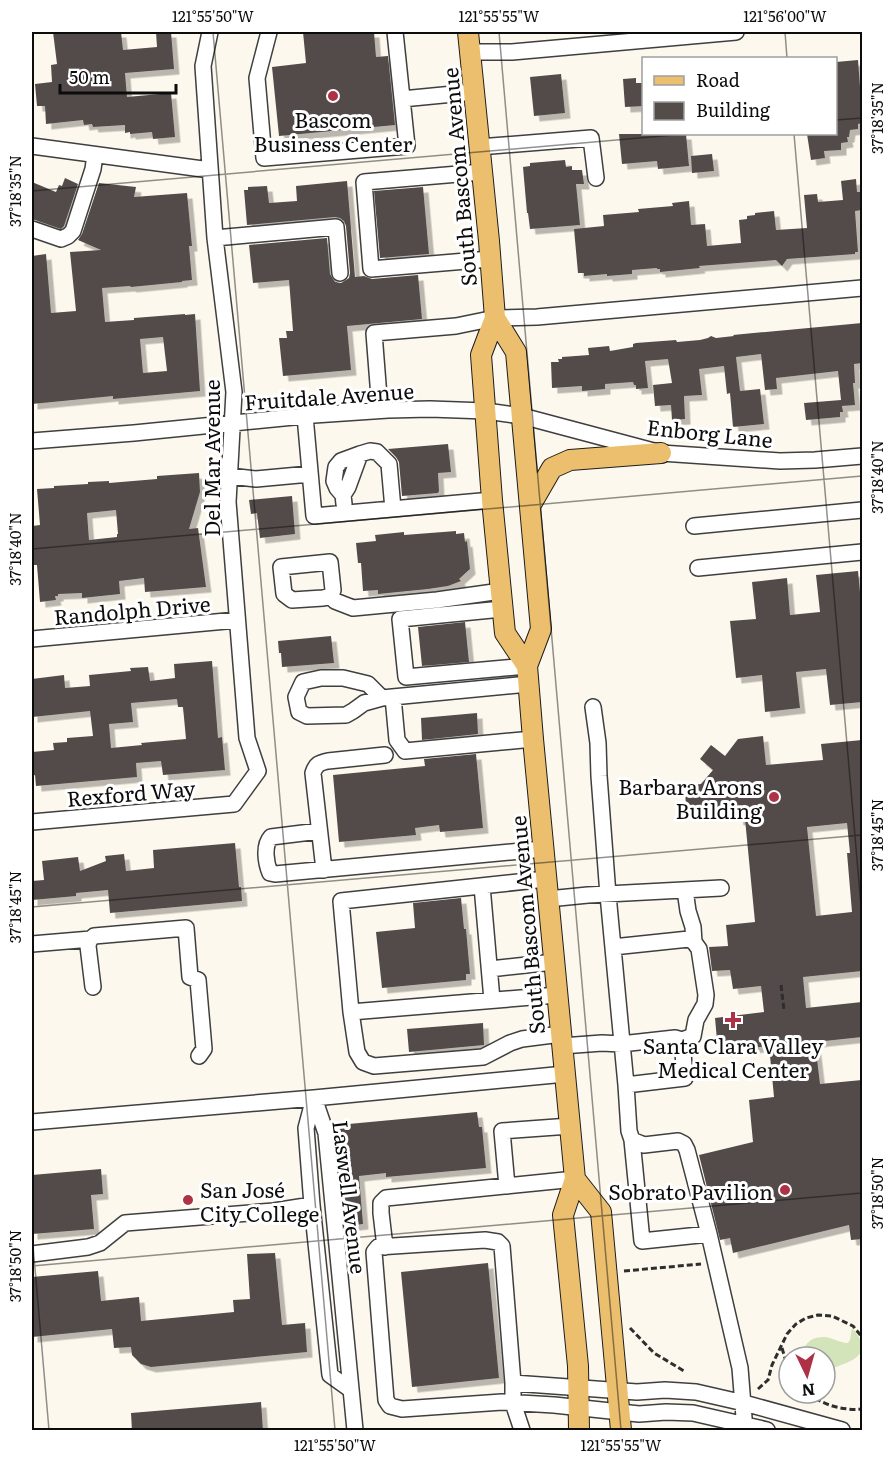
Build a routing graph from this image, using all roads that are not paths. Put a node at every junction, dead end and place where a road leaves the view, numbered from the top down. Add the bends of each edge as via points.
1 (210, 32) edge
2 (269, 32) edge
3 (395, 32) edge
4 (468, 32) edge
5 (736, 32) edge
6 (470, 52) junction
7 (474, 92) junction
8 (402, 99) junction
9 (32, 146) edge
10 (479, 147) junction
11 (95, 155) junction
12 (210, 170) junction
13 (482, 172) junction
14 (596, 178) dead end
15 (32, 229) edge
16 (215, 238) junction
17 (490, 259) junction
18 (340, 273) dead end
19 (862, 288) edge
20 (495, 318) junction
21 (380, 410) junction
22 (486, 411) junction
23 (305, 416) junction
24 (522, 416) junction
25 (232, 424) junction
26 (32, 441) edge
27 (661, 453) junction
28 (862, 456) edge
29 (310, 474) junction
30 (230, 477) junction
31 (492, 500) junction
32 (530, 506) junction
33 (393, 509) junction
34 (862, 510) edge
35 (344, 513) junction
36 (694, 526) dead end
37 (862, 552) edge
38 (698, 568) dead end
39 (331, 596) dead end
40 (502, 600) junction
41 (237, 620) junction
42 (32, 639) edge
43 (527, 675) junction
44 (388, 697) junction
45 (593, 707) dead end
46 (533, 740) junction
47 (384, 754) dead end
48 (234, 804) joint
49 (32, 822) edge
50 (319, 831) junction
51 (543, 849) junction
52 (324, 870) junction
53 (546, 879) junction
54 (482, 886) junction
55 (721, 888) dead end
56 (685, 890) junction
57 (608, 895) junction
58 (548, 899) junction
59 (91, 939) junction
60 (694, 942) junction
61 (32, 944) edge
62 (613, 947) junction
63 (554, 962) junction
64 (490, 969) junction
65 (93, 987) dead end
66 (557, 995) junction
67 (492, 1000) junction
68 (351, 1012) junction
69 (562, 1040) junction
70 (682, 1040) junction
71 (621, 1044) junction
72 (199, 1056) dead end
73 (565, 1074) junction
74 (626, 1085) junction
75 (314, 1098) junction
76 (32, 1122) edge
77 (570, 1126) junction
78 (632, 1140) junction
79 (575, 1179) junction
80 (507, 1186) junction
81 (312, 1205) junction
82 (709, 1234) junction
83 (385, 1247) junction
84 (32, 1254) edge
85 (513, 1383) junction
86 (578, 1387) junction
87 (351, 1390) junction
88 (618, 1391) junction
89 (513, 1402) junction
90 (744, 1403) junction
91 (577, 1407) junction
92 (620, 1421) edge
93 (745, 1428) edge
94 (355, 1431) edge
95 (522, 1431) edge
96 (579, 1431) edge
97 (767, 1431) edge
98 (842, 1431) edge

1 - 12 street, Del Mar Avenue via 203,66
2 - 8 street via 257,78 264,158 406,146
3 - 8 street
4 - 6 main road, South Bascom Avenue
5 - 6 street via 512,52
6 - 7 main road, South Bascom Avenue
7 - 8 street
7 - 10 main road, South Bascom Avenue
9 - 11 street
10 - 13 main road, South Bascom Avenue
10 - 14 street via 591,138
11 - 12 street
11 - 15 street via 73,231 61,239
12 - 16 street, Del Mar Avenue
13 - 17 main road, South Bascom Avenue
13 - 17 street via 364,182 371,269
16 - 18 street via 336,227
16 - 25 street, Del Mar Avenue via 234,392
17 - 20 main road, South Bascom Avenue
19 - 20 street
20 - 21 street via 456,326 374,333
20 - 22 main road, South Bascom Avenue via 481,355
20 - 24 main road, South Bascom Avenue via 516,352
21 - 22 street, Fruitdale Avenue
21 - 23 street, Fruitdale Avenue
22 - 24 street, Fruitdale Avenue
22 - 31 main road, South Bascom Avenue
23 - 25 street, Fruitdale Avenue
23 - 29 street
24 - 27 street, Enborg Lane
24 - 32 main road, South Bascom Avenue
25 - 26 street, Fruitdale Avenue
25 - 30 street, Del Mar Avenue
27 - 28 street, Enborg Lane via 780,461
27 - 32 main road via 570,460 552,468
29 - 30 street
29 - 35 street via 314,516
30 - 41 street, Del Mar Avenue via 228,502
31 - 33 street
31 - 40 main road, South Bascom Avenue
32 - 43 main road, South Bascom Avenue via 541,629
33 - 35 street
33 - 35 street via 389,464 377,452 369,451 340,461 336,467 334,481 343,495
34 - 36 street
37 - 38 street
39 - 40 street via 335,602 353,608 437,600
40 - 43 main road, South Bascom Avenue via 505,633
40 - 43 street via 400,619 406,677
41 - 42 street, Randolph Drive
41 - 48 street, Del Mar Avenue via 248,738 258,771
43 - 44 street
43 - 46 main road, South Bascom Avenue
44 - 44 street via 364,703 346,715 307,716 299,712 296,697 303,682 321,678 368,684
44 - 46 street via 397,740 405,751
45 - 57 street
46 - 51 main road, South Bascom Avenue
47 - 50 street via 318,763 313,773
48 - 49 street, Rexford Way
50 - 52 street
50 - 52 street via 268,839 269,869 275,874
51 - 52 street
51 - 53 main road, South Bascom Avenue
53 - 54 street
53 - 58 main road, South Bascom Avenue
54 - 64 street
54 - 68 street via 342,901
55 - 56 street
56 - 57 street
56 - 60 street
57 - 58 street
57 - 62 street
58 - 63 main road, South Bascom Avenue
59 - 61 street
59 - 65 street via 88,946
59 - 72 street via 186,928 190,977 198,980 204,1049
60 - 62 street via 689,939
60 - 70 street via 699,949 705,1004 693,1036
62 - 71 street
63 - 64 street
63 - 66 main road, South Bascom Avenue
64 - 67 street
66 - 67 street
66 - 69 main road, South Bascom Avenue
67 - 68 street
68 - 69 street via 357,1052 363,1062 374,1066 483,1057 522,1039
69 - 71 street
69 - 73 main road, South Bascom Avenue
70 - 71 street
70 - 74 street via 685,1078
71 - 74 street
73 - 75 street
73 - 77 main road, South Bascom Avenue
74 - 78 street
75 - 76 street
75 - 81 street, Laswell Avenue via 306,1128
75 - 87 street, Laswell Avenue via 326,1133
77 - 79 main road, South Bascom Avenue
77 - 80 street via 502,1131
78 - 82 street via 644,1145 678,1141 684,1144
78 - 82 street via 642,1240
79 - 80 street
79 - 86 main road, South Bascom Avenue via 563,1215
79 - 88 main road via 601,1212
80 - 83 street via 386,1198 381,1203
81 - 84 street via 125,1223 100,1243 88,1247
81 - 87 street, Laswell Avenue via 330,1375
82 - 90 street via 740,1368
83 - 85 street via 485,1240 502,1246
83 - 89 street via 374,1252 386,1400 390,1406 402,1409
85 - 86 street
85 - 89 street
86 - 88 street
86 - 91 main road, South Bascom Avenue
87 - 94 street, Laswell Avenue
88 - 90 street via 696,1392
88 - 92 main road
89 - 91 street
89 - 95 street
90 - 93 street
90 - 98 street
91 - 92 street
91 - 96 main road, South Bascom Avenue
92 - 93 street via 639,1414 693,1413
93 - 97 street

